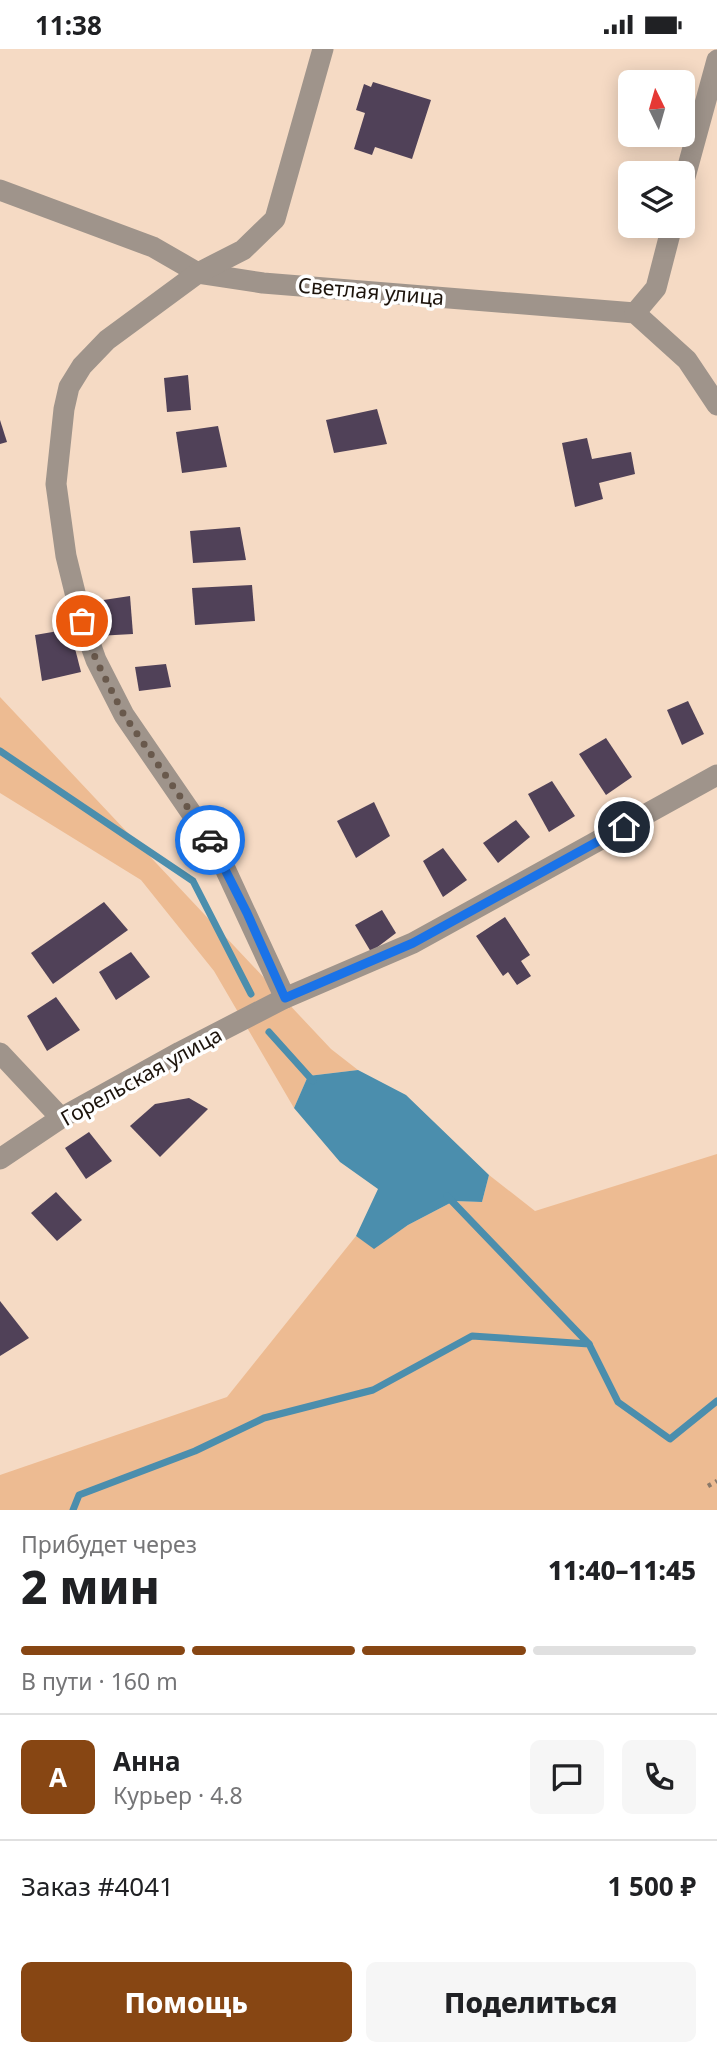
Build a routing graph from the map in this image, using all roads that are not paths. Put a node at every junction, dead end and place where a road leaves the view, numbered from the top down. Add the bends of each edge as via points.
1 (323, 49) edge
2 (717, 60) edge
3 (689, 161) edge
4 (0, 190) edge
5 (669, 238) edge
6 (198, 273) junction
7 (635, 313) junction
8 (717, 405) edge
9 (717, 775) edge
10 (285, 998) junction
11 (0, 1053) edge
12 (61, 1118) junction
13 (0, 1159) edge

1 - 6 street via 275,219 243,250
2 - 3 street
4 - 6 street, Светлая улица via 153,247
5 - 7 street via 656,288
6 - 7 street, Светлая улица via 264,283
6 - 10 street via 107,340 82,366 69,387 64,409 56,484 66,557 96,660 124,715 216,849
7 - 8 street via 687,360
9 - 10 street, Горельская улица via 413,943
10 - 12 street, Горельская улица
11 - 12 street
12 - 13 street, Горельская улица

